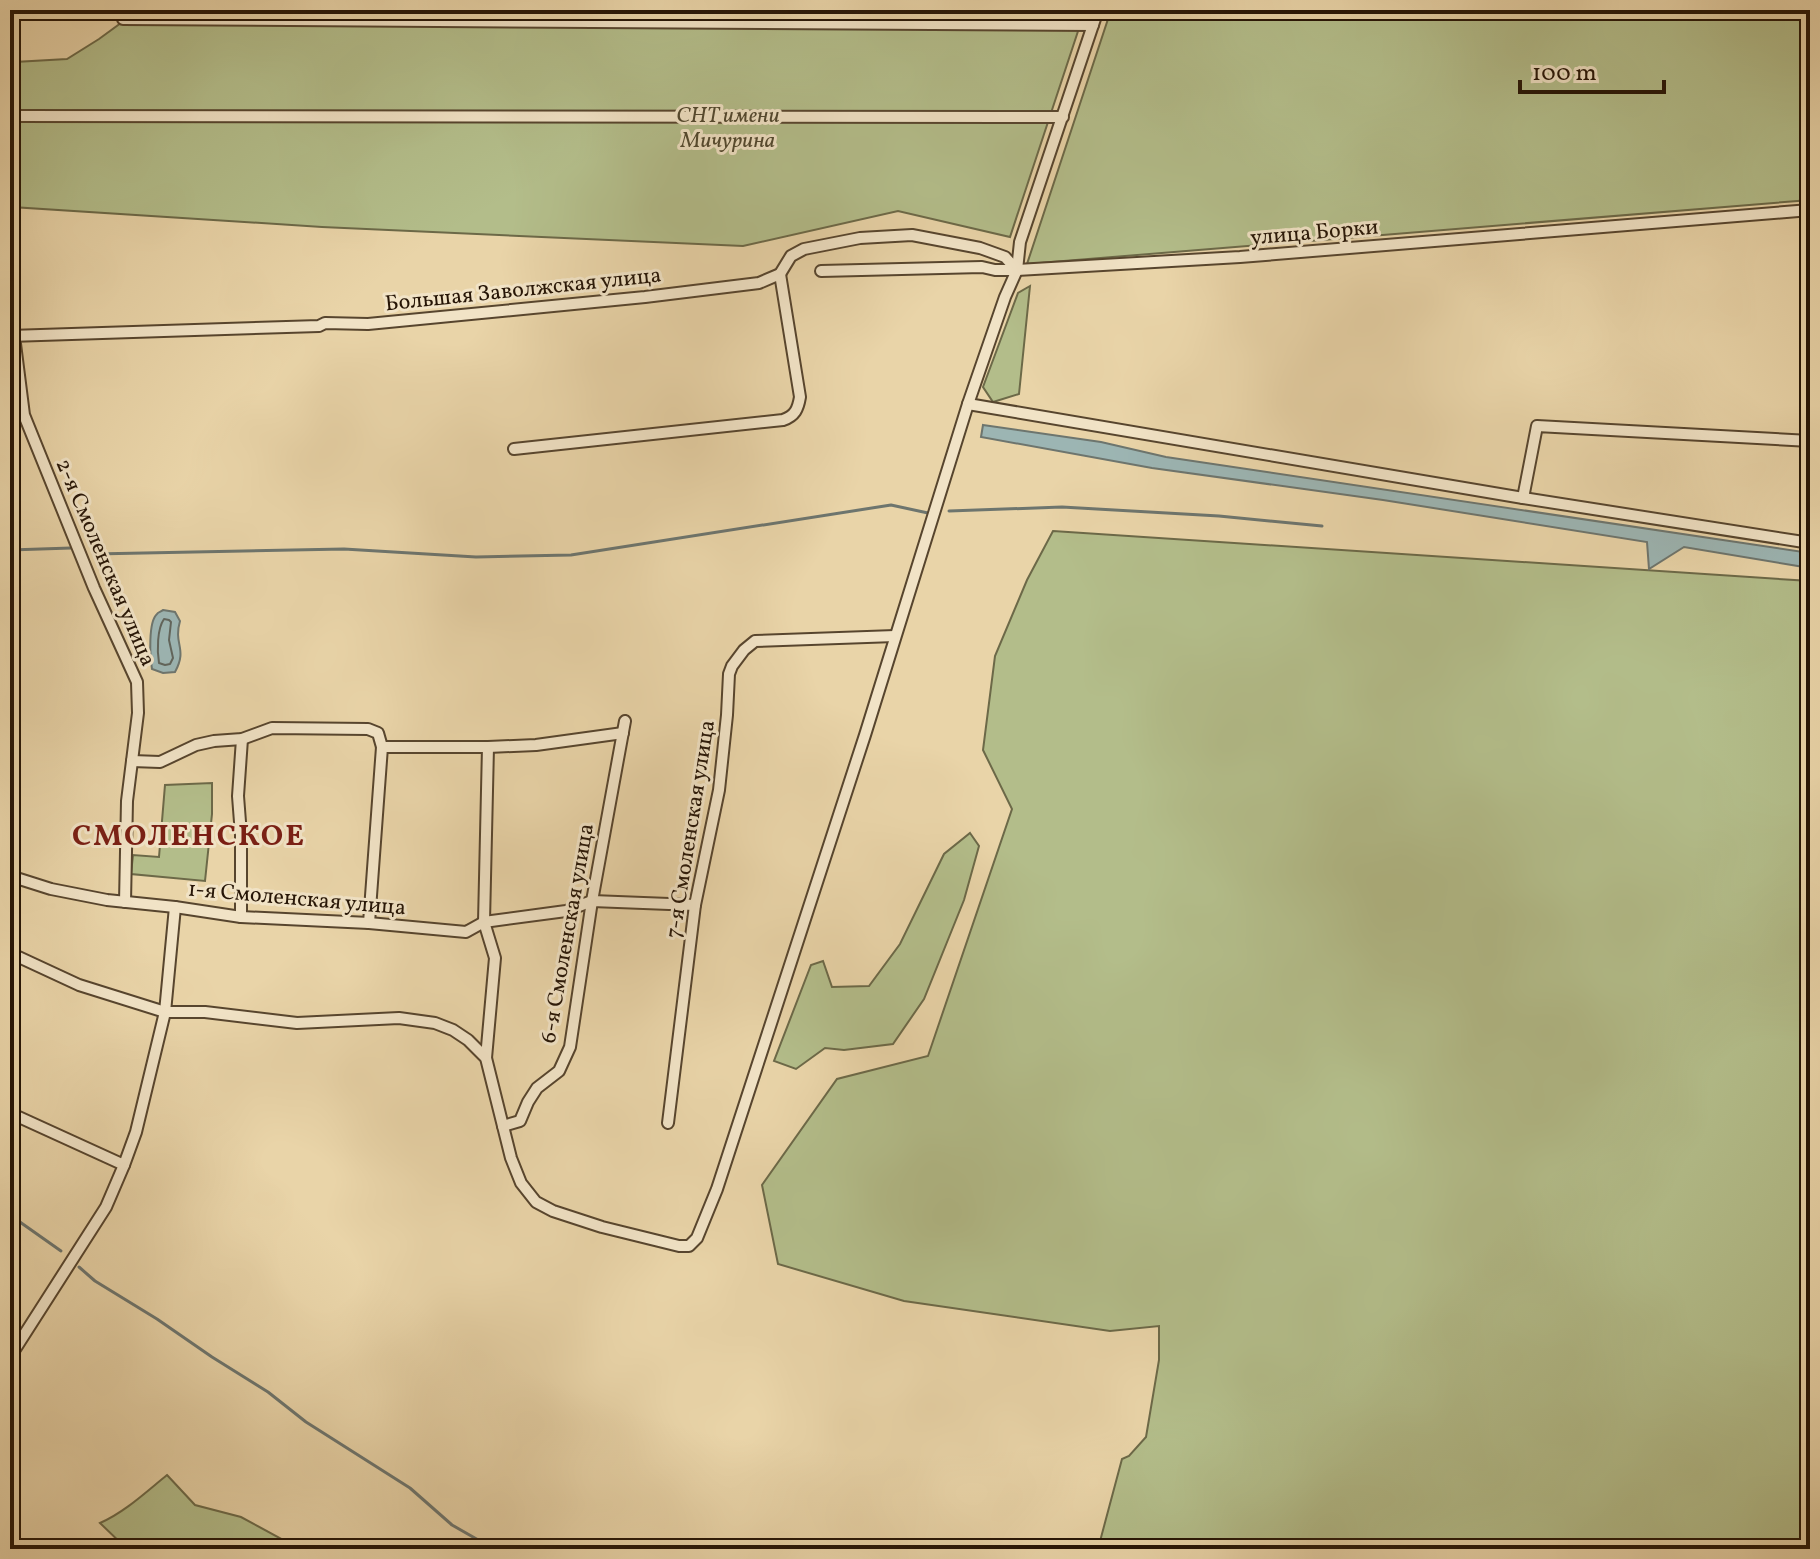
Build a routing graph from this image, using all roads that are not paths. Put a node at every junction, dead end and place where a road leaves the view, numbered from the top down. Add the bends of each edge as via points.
1 (12, 10) edge
2 (1098, 10) edge
3 (123, 19) dead end
4 (1093, 25) junction
5 (10, 45) edge
6 (10, 116) edge
7 (1063, 117) junction
8 (1810, 210) edge
9 (10, 240) edge
10 (1017, 270) junction
11 (821, 271) dead end
12 (780, 274) junction
13 (12, 336) edge
14 (968, 404) junction
15 (1810, 441) edge
16 (514, 449) dead end
17 (1523, 498) junction
18 (1810, 543) edge
19 (895, 636) junction
20 (242, 739) junction
21 (382, 747) junction
22 (488, 747) junction
23 (132, 761) junction
24 (10, 876) edge
25 (592, 901) junction
26 (125, 902) junction
27 (695, 905) junction
28 (175, 907) junction
29 (241, 917) junction
30 (484, 922) junction
31 (369, 923) junction
32 (10, 953) edge
33 (165, 1012) junction
34 (486, 1058) junction
35 (10, 1113) edge
36 (668, 1123) dead end
37 (503, 1126) junction
38 (124, 1165) junction
39 (10, 1357) edge

1 - 5 street
2 - 4 street
3 - 4 street
4 - 7 street
6 - 7 street
7 - 10 street via 1020,242
8 - 10 street, улица Борки
9 - 13 street, 2-я Смоленская улица
10 - 11 street, улица Борки
10 - 12 street, Большая Заволжская улица via 1005,257 980,248 912,235 804,249 791,256
10 - 14 street
12 - 13 street, Большая Заволжская улица via 759,283 368,324
12 - 16 street via 800,397 792,417
13 - 23 street, 2-я Смоленская улица via 24,415 137,682
14 - 17 street
14 - 19 street
15 - 17 street via 1537,426
17 - 18 street
19 - 27 street, 7-я Смоленская улица via 755,641 732,666 719,790
19 - 37 street via 697,1238 689,1246 679,1246 602,1227 536,1202 521,1183
20 - 21 street via 272,728 368,729 378,733
20 - 23 street via 196,745 160,762
20 - 29 street
21 - 22 street
21 - 31 street
22 - 25 street, 6-я Смоленская улица via 536,745 624,727
22 - 30 street
23 - 26 street, 2-я Смоленская улица
24 - 26 street, 1-я Смоленская улица
25 - 27 street, 1-я Смоленская улица
25 - 30 street, 1-я Смоленская улица via 566,911
25 - 37 street, 6-я Смоленская улица via 570,1047 559,1071 537,1088 520,1121
26 - 28 street, 1-я Смоленская улица
27 - 36 street, 7-я Смоленская улица
28 - 29 street, 1-я Смоленская улица
28 - 33 street
29 - 31 street, 1-я Смоленская улица
30 - 31 street, 1-я Смоленская улица via 466,932
30 - 34 street via 495,958
32 - 33 street via 79,985
33 - 34 street via 297,1023 411,1019 453,1030
33 - 38 street
34 - 37 street
35 - 38 street
38 - 39 street via 106,1207

